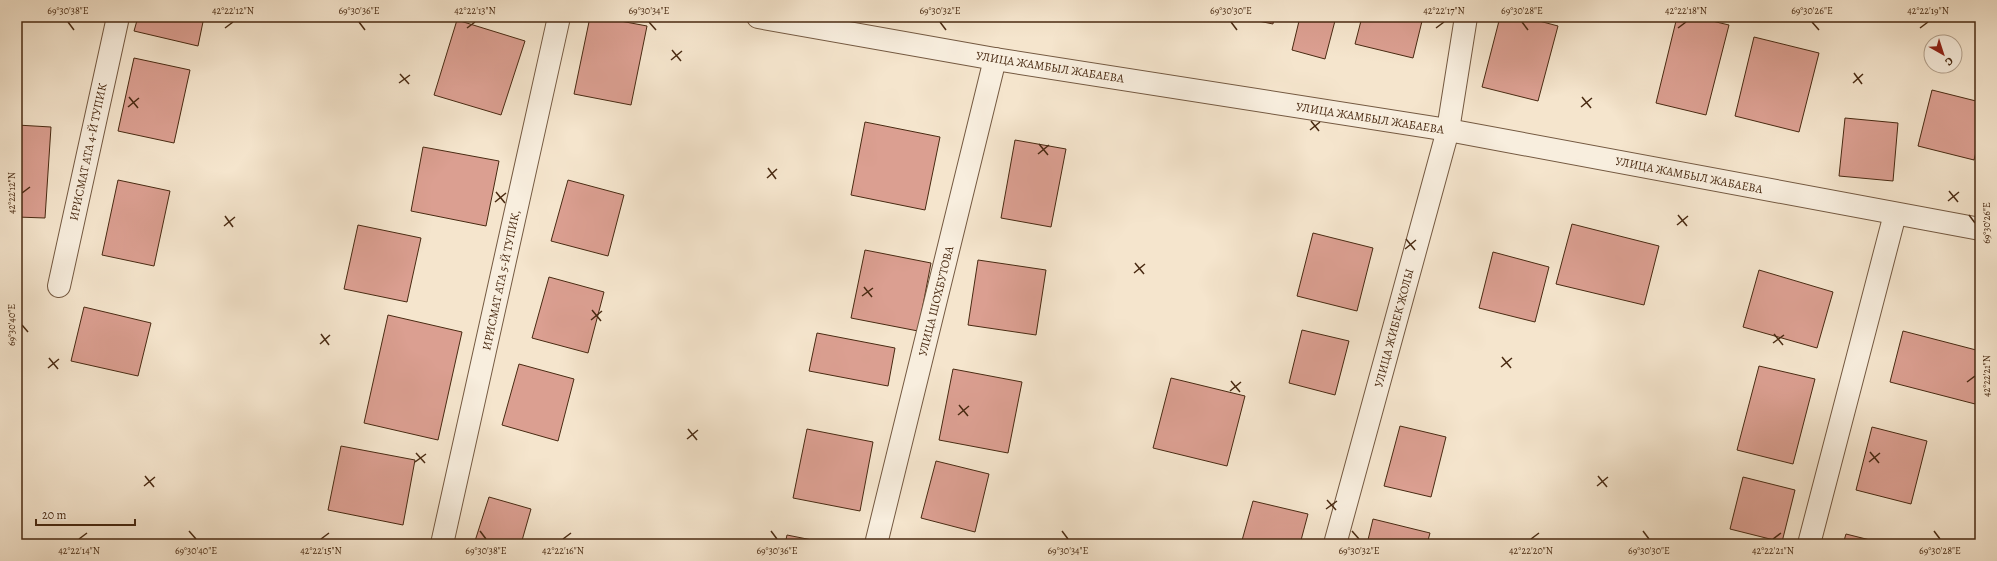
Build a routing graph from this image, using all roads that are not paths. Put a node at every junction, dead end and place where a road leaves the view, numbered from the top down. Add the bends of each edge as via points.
1 (118, 17) edge
2 (559, 17) edge
3 (758, 17) edge
4 (1466, 17) edge
5 (995, 59) junction
6 (1448, 130) junction
7 (1895, 214) junction
8 (1980, 229) edge
9 (59, 286) dead end
10 (442, 544) edge
11 (876, 544) edge
12 (1335, 544) edge
13 (1809, 544) edge

1 - 9 street, ИРИСМАТ АТА 4-Й ТУПИК
2 - 10 street, ИРИСМАТ АТА 5-Й ТУПИК,
3 - 5 street, УЛИЦА ЖАМБЫЛ ЖАБАЕВА
4 - 6 street, УЛИЦА ЖИБЕК ЖОЛЫ
5 - 6 street, УЛИЦА ЖАМБЫЛ ЖАБАЕВА
5 - 11 street, УЛИЦА ШОХБУТОВА
6 - 7 street, УЛИЦА ЖАМБЫЛ ЖАБАЕВА
6 - 12 street, УЛИЦА ЖИБЕК ЖОЛЫ
7 - 8 street, УЛИЦА ЖАМБЫЛ ЖАБАЕВА
7 - 13 street

